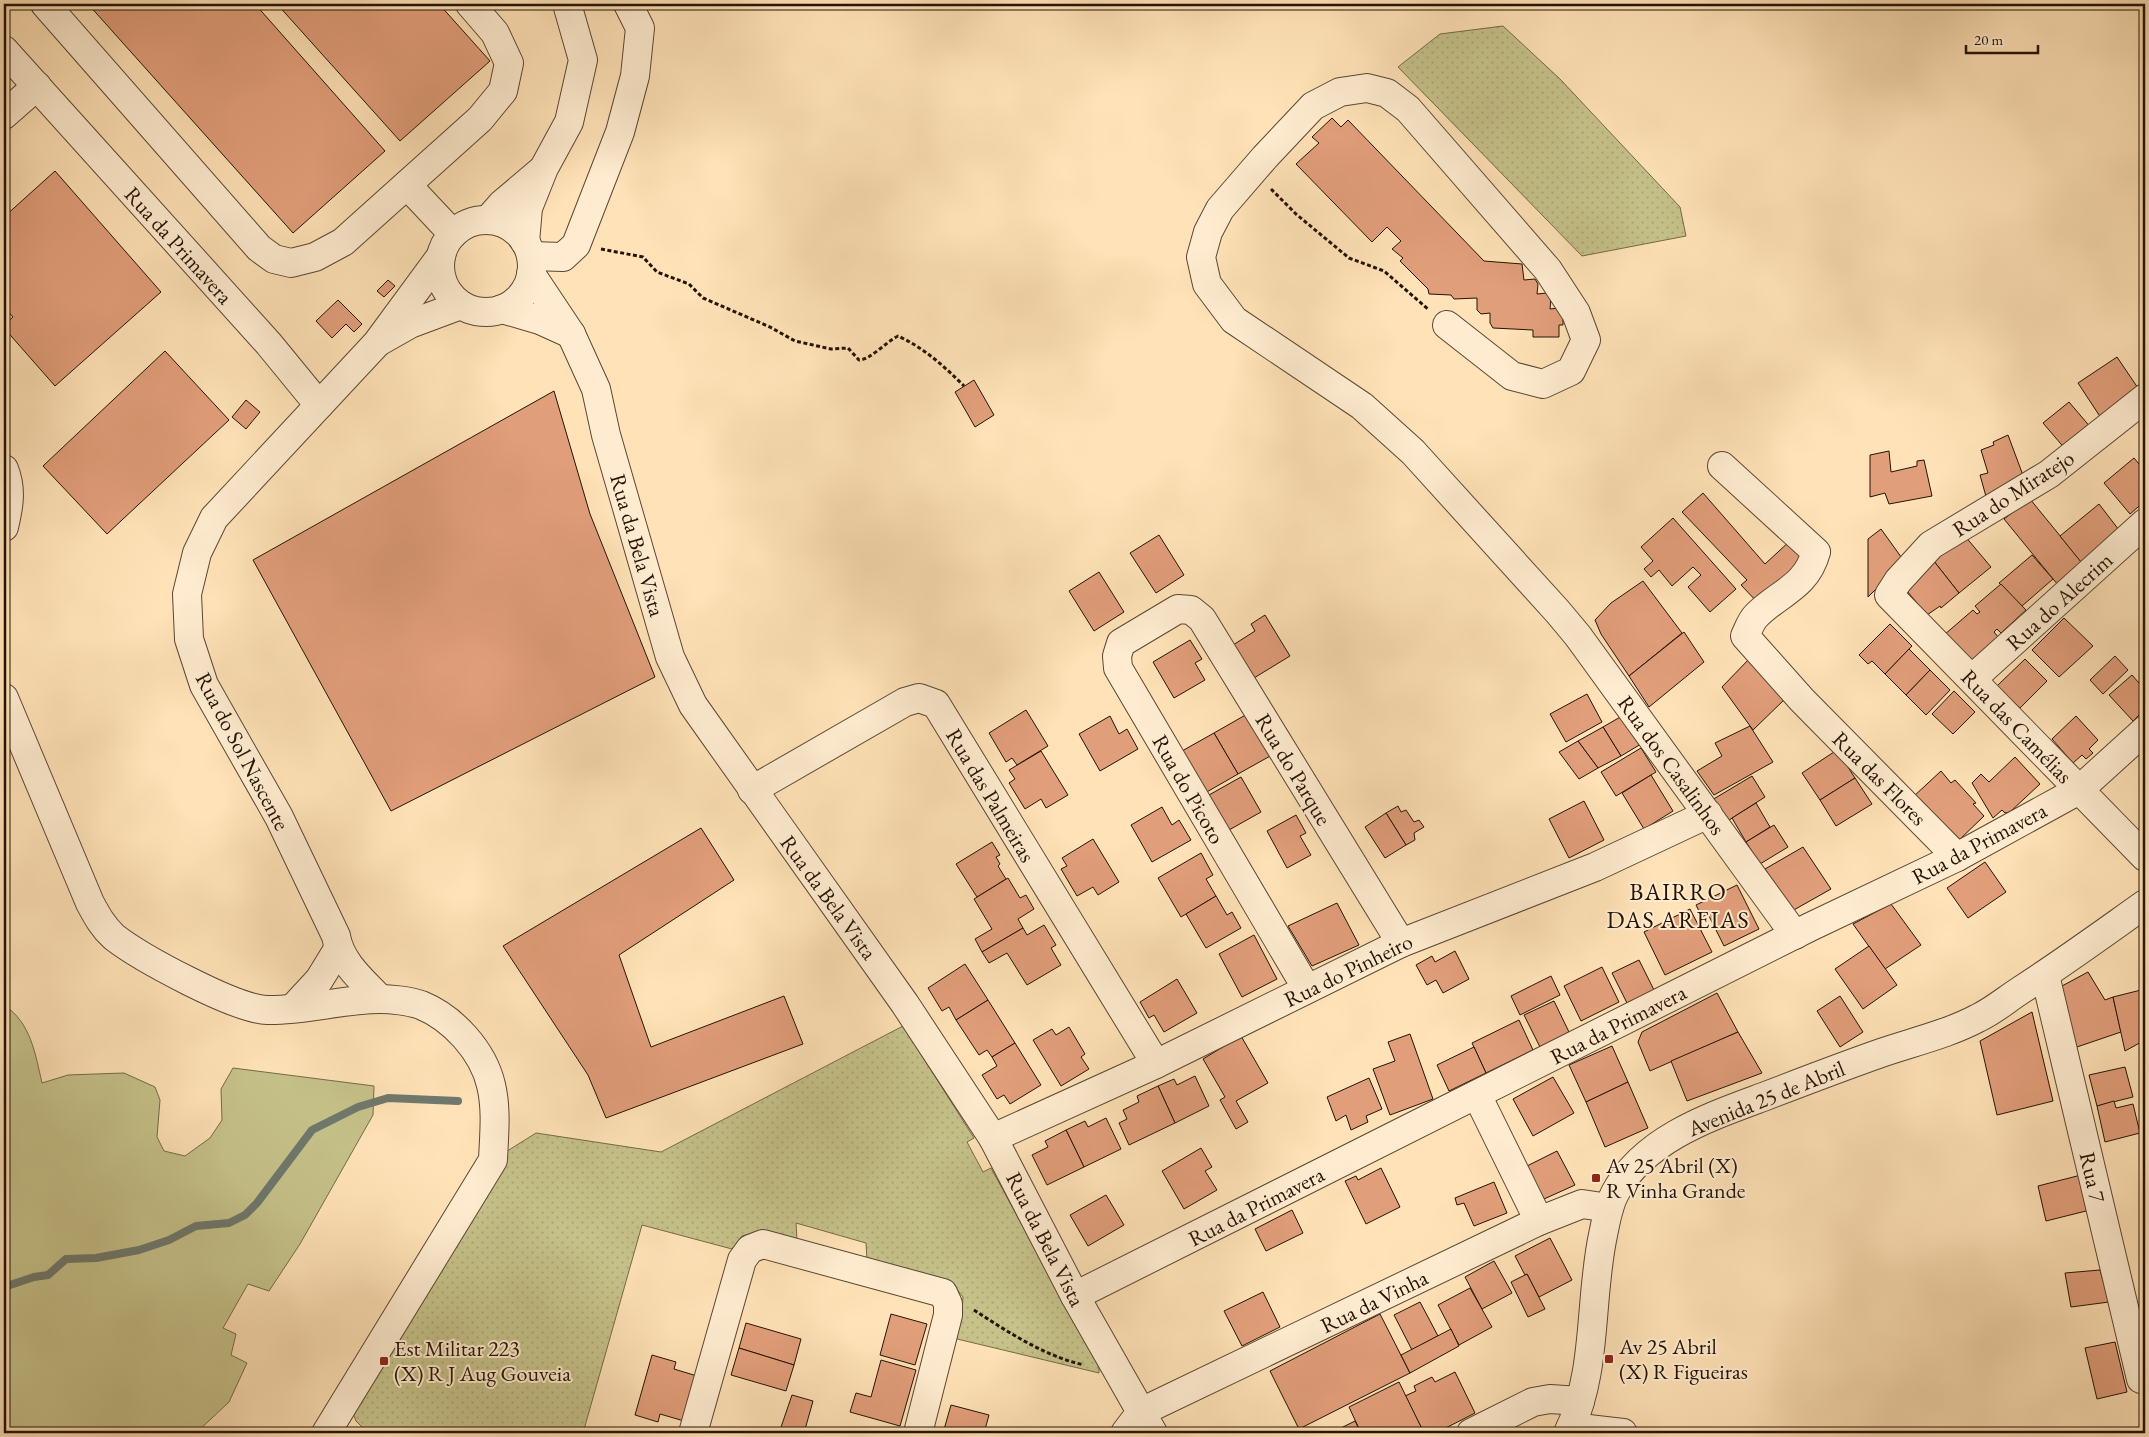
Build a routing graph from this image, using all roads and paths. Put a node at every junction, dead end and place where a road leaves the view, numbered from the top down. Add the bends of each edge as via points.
1 (45, 4) edge
2 (470, 4) edge
3 (567, 4) edge
4 (628, 4) edge
5 (4, 50) edge
6 (36, 86) junction
7 (4, 115) edge
8 (544, 168) junction
9 (1252, 171) junction
10 (407, 185) junction
11 (488, 220) junction
12 (447, 245) junction
13 (576, 245) junction
14 (529, 257) junction
15 (461, 305) junction
16 (502, 309) junction
17 (1447, 324) joint
18 (571, 334) junction
19 (377, 343) junction
20 (964, 386) dead end
21 (2145, 398) edge
22 (319, 405) junction
23 (1722, 466) dead end
24 (4, 469) edge
25 (2145, 523) edge
26 (4, 527) edge
27 (1889, 595) joint
28 (1178, 609) joint
29 (1972, 679) junction
30 (4, 698) edge
31 (2145, 730) edge
32 (752, 790) junction
33 (2079, 790) junction
34 (1708, 814) junction
35 (1957, 856) junction
36 (2145, 857) edge
37 (2145, 904) edge
38 (1795, 935) junction
39 (1401, 943) junction
40 (338, 948) junction
41 (2045, 975) junction
42 (1307, 989) junction
43 (380, 999) junction
44 (294, 1007) junction
45 (1156, 1064) junction
46 (1477, 1095) junction
47 (993, 1138) junction
48 (1609, 1208) junction
49 (1539, 1221) junction
50 (1074, 1296) junction
51 (946, 1299) junction
52 (1119, 1373) junction
53 (2141, 1379) dead end
54 (1580, 1401) junction
55 (1147, 1423) edge
56 (340, 1427) edge
57 (1570, 1430) edge
58 (693, 1433) edge
59 (918, 1433) edge
60 (1125, 1433) edge
61 (1471, 1433) edge
62 (1623, 1433) edge

1 - 10 street via 259,248 274,259 291,263 315,257 343,242
2 - 10 street via 495,33 509,63 503,91 480,119
3 - 8 street via 583,60 569,122
4 - 13 street via 640,28 635,76 620,132
5 - 6 street, Rua da Primavera
6 - 7 street
6 - 22 street, Rua da Primavera via 269,344
8 - 11 street
8 - 14 street via 528,208
9 - 17 path via 1296,214 1349,258 1384,271
9 - 17 street, Rua dos Casalinhos via 1313,106 1340,92 1367,88 1387,93 1408,109 1548,270 1576,313 1586,340 1571,371 1543,384 1512,376
9 - 34 street, Rua dos Casalinhos via 1220,208 1208,232 1201,257 1207,284 1234,320 1362,406 1413,452 1578,636
10 - 12 street
11 - 12 street via 475,222
11 - 14 street via 502,223 515,231
12 - 15 street via 440,270 443,284
12 - 19 street
13 - 14 street via 564,257
13 - 20 path via 643,257 657,272 689,284 703,298 795,341 831,349 848,348 859,360 865,360 898,336 932,356
14 - 16 street via 526,289 516,301
14 - 18 street, Rua da Bela Vista
15 - 16 street via 474,311
15 - 19 street via 410,324
16 - 18 street via 540,320
18 - 32 street, Rua da Bela Vista via 596,389 606,435 670,657 693,705
19 - 22 street, Rua do Sol Nascente
21 - 27 street, Rua do Miratejo via 2049,474 1931,545
22 - 40 street, Rua do Sol Nascente via 214,518 196,553 187,594 189,639 204,685 278,817 336,936
23 - 35 street, Rua das Flores via 1816,552 1813,562 1793,589 1756,616 1745,636 1802,700
24 - 26 street via 9,483 9,506
25 - 29 street, Rua do Alecrim
27 - 29 street, Rua das Camélias
28 - 39 street, Rua do Parque via 1191,610 1202,618
28 - 42 street, Rua do Picoto via 1121,643 1118,668
29 - 33 street, Rua das Camélias
30 - 44 street via 100,922 114,936 161,966 242,1005 266,1010
31 - 33 street, Rua da Primavera
32 - 45 street, Rua das Palmeiras via 905,702 919,698 936,704
32 - 47 street, Rua da Bela Vista via 905,1004
33 - 35 street, Rua da Primavera
33 - 36 street, Rua das Camélias
34 - 38 street, Rua dos Casalinhos
34 - 39 street, Rua do Pinheiro via 1595,867
35 - 38 street, Rua da Primavera
37 - 41 street, Avenida 25 de Abril
38 - 46 street, Rua da Primavera
39 - 42 street, Rua do Pinheiro
40 - 43 street, Rua do Sol Nascente via 357,976
40 - 44 street via 319,980
41 - 48 street, Avenida 25 de Abril via 1978,1018 1706,1118 1645,1157 1627,1175
41 - 53 street, Rua 7
42 - 45 street, Rua do Pinheiro
43 - 44 street
43 - 56 street via 420,1005 451,1023 475,1050 490,1083 496,1116 493,1160
45 - 47 street, Rua do Pinheiro
46 - 49 street
46 - 50 street, Rua da Primavera
47 - 50 street, Rua da Bela Vista
48 - 49 street, Rua da Vinha via 1582,1204
48 - 54 street, Avenida 25 de Abril via 1600,1249 1591,1346
49 - 55 street, Rua da Vinha
50 - 52 street, Rua da Bela Vista
51 - 52 path via 967,1305 1018,1338 1057,1356
51 - 58 street via 763,1244 750,1249 742,1260
51 - 59 street via 946,1328
52 - 55 street, Rua da Bela Vista
54 - 57 street, Avenida 25 de Abril
54 - 61 street via 1550,1399 1534,1402
55 - 60 street
57 - 62 street

